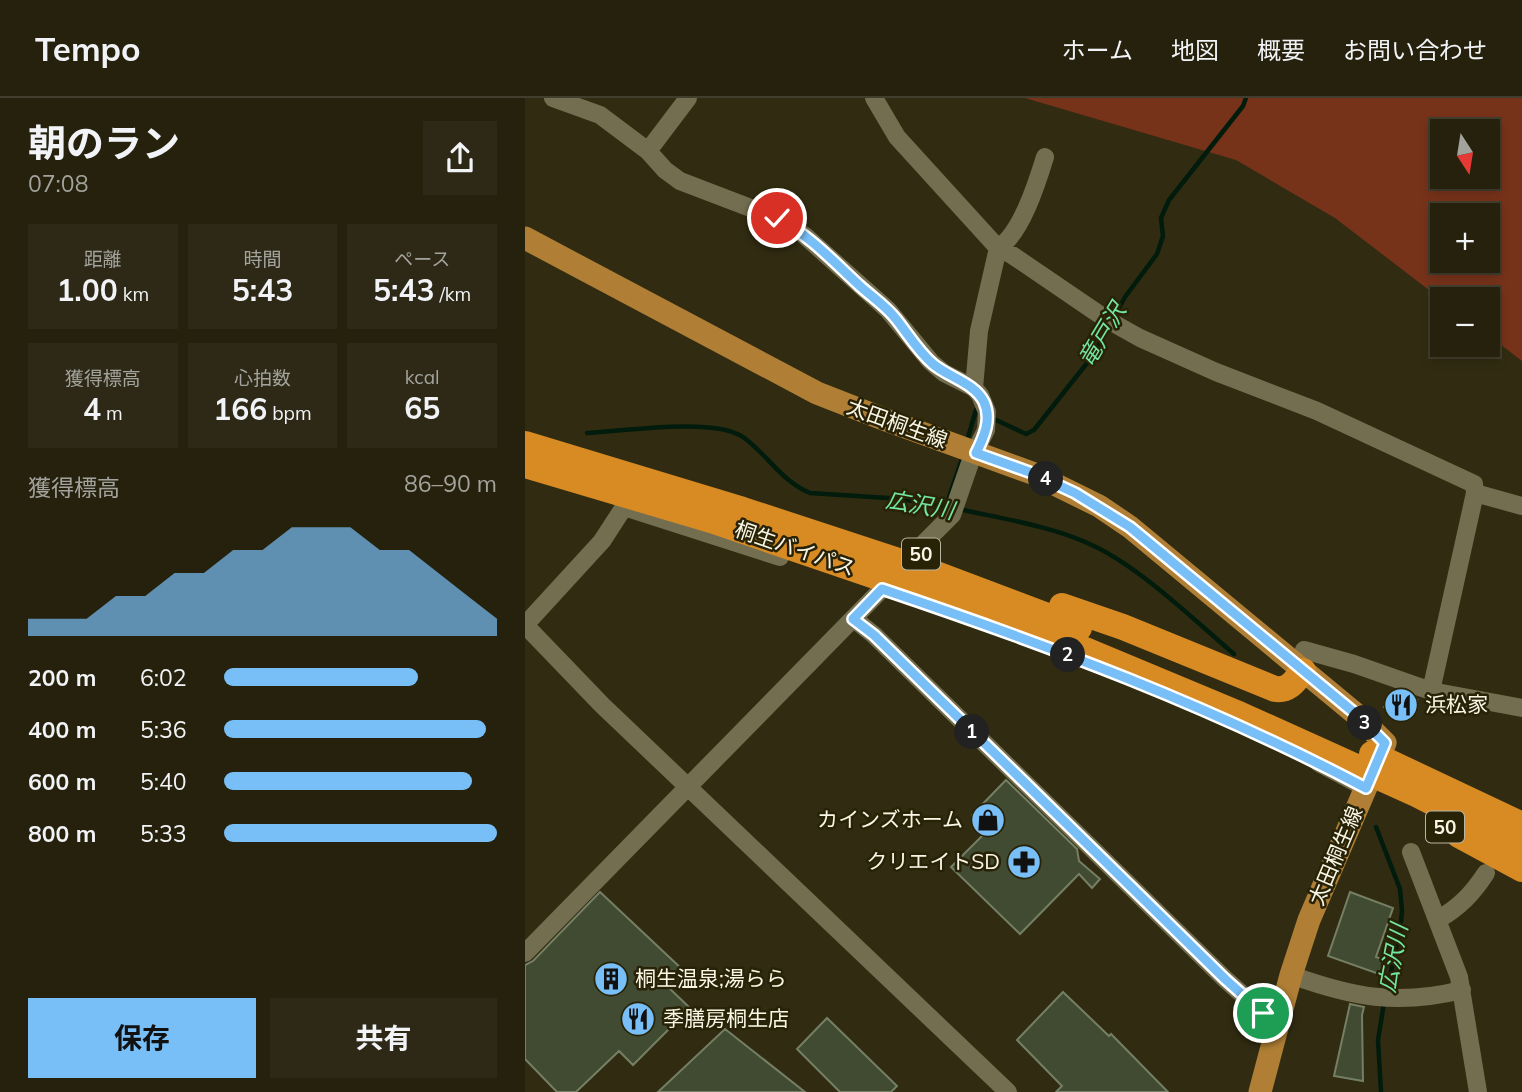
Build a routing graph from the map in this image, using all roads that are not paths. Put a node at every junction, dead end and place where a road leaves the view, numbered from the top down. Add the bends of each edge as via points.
1 (554, 98) edge
2 (688, 98) edge
3 (874, 98) edge
4 (648, 151) junction
5 (1045, 157) dead end
6 (525, 238) edge
7 (998, 248) junction
8 (974, 388) junction
9 (525, 431) edge
10 (525, 444) edge
11 (976, 453) junction
12 (525, 465) edge
13 (525, 475) edge
14 (1475, 493) junction
15 (1522, 506) edge
16 (624, 507) junction
17 (912, 555) junction
18 (882, 589) junction
19 (853, 619) junction
20 (526, 627) edge
21 (1057, 628) junction
22 (1303, 671) junction
23 (1431, 691) junction
24 (1522, 708) edge
25 (1385, 743) junction
26 (689, 788) junction
27 (1366, 788) junction
28 (1522, 812) edge
29 (1522, 825) edge
30 (1522, 848) edge
31 (1411, 852) dead end
32 (1522, 869) edge
33 (1486, 873) dead end
34 (1437, 920) junction
35 (525, 953) edge
36 (1291, 975) junction
37 (1462, 990) junction
38 (1276, 1031) junction
39 (1008, 1092) edge
40 (1260, 1092) edge
41 (1478, 1092) edge

1 - 4 street via 600,115
2 - 4 street
3 - 7 street via 897,137
4 - 8 street via 680,181 777,218 804,235 888,310 931,362
5 - 7 street via 1020,220
6 - 11 main road, 太田桐生線 via 817,393
7 - 8 street via 984,303
7 - 14 street via 1140,338 1468,480
8 - 11 street via 985,404 987,421
9 - 17 highway, 50
10 - 21 highway, 桐生バイパス / 50 via 920,568
11 - 17 street via 953,510
11 - 22 main road, 太田桐生線 via 1054,483 1112,515
12 - 21 highway, 桐生バイパス / 50
13 - 16 highway
14 - 15 street
14 - 23 street
16 - 18 street
16 - 20 street via 602,541
17 - 22 highway, 50 via 1123,627 1264,686 1283,690
18 - 19 street
18 - 27 street via 1143,684 1281,744
19 - 26 street
19 - 38 street via 1263,1013
20 - 26 street
21 - 29 highway, 桐生バイパス / 50 via 1423,777
21 - 30 highway, 桐生バイパス / 50
22 - 23 street via 1304,650
22 - 25 main road, 太田桐生線
23 - 24 street
25 - 27 main road, 太田桐生線
25 - 28 highway, 50 via 1419,756
26 - 35 street
26 - 39 street
27 - 32 highway, 50
27 - 36 main road, 太田桐生線 via 1331,864
31 - 34 street
33 - 34 street via 1455,910
34 - 37 street
36 - 37 street via 1385,999
36 - 38 main road, 太田桐生線
37 - 41 street
38 - 40 main road, 太田桐生線

